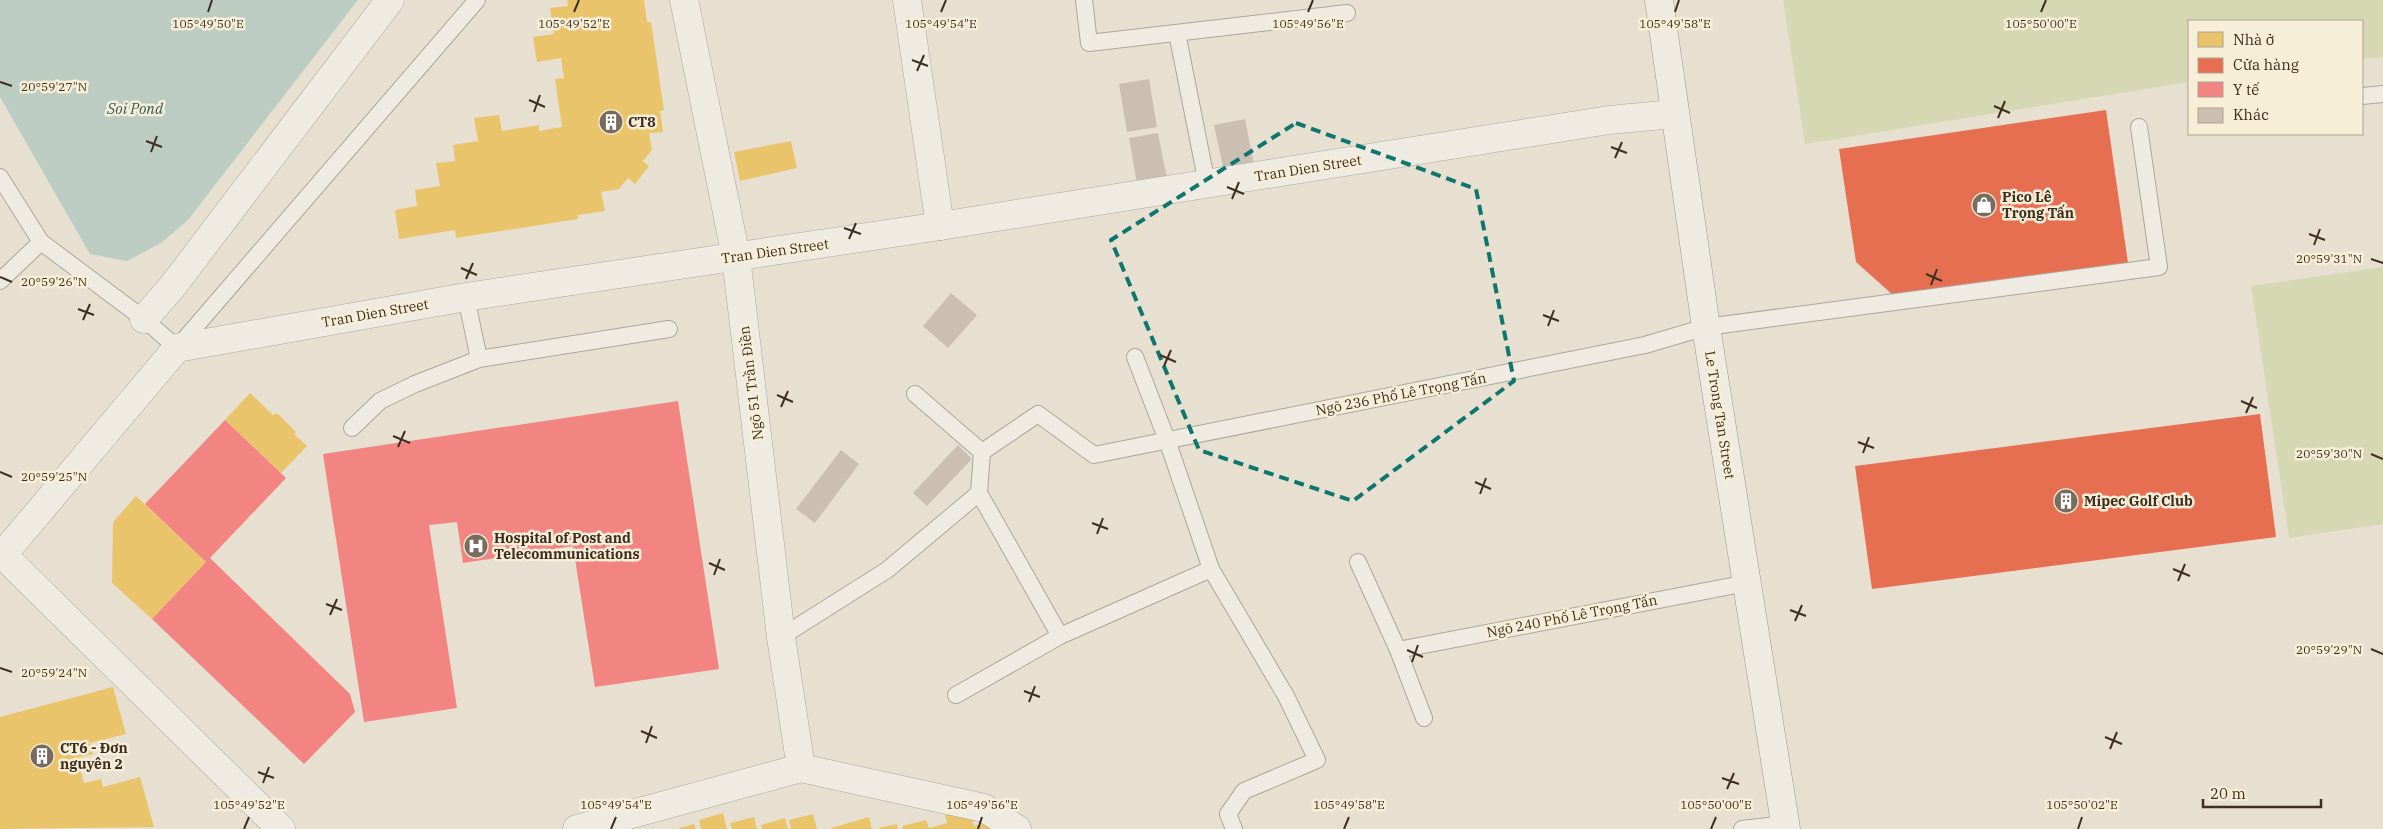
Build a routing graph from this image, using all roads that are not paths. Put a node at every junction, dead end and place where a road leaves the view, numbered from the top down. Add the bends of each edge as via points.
1 (390, 0) edge
2 (477, 0) edge
3 (684, 0) edge
4 (907, 0) edge
5 (1084, 0) edge
6 (1659, 0) edge
7 (1347, 13) dead end
8 (1178, 33) junction
9 (2383, 94) edge
10 (2363, 96) edge
11 (1674, 114) junction
12 (2139, 127) dead end
13 (0, 176) edge
14 (1207, 184) junction
15 (940, 226) junction
16 (42, 242) junction
17 (736, 257) junction
18 (0, 281) edge
19 (466, 297) junction
20 (144, 319) junction
21 (1706, 327) junction
22 (669, 329) dead end
23 (178, 348) junction
24 (1135, 357) dead end
25 (479, 359) junction
26 (915, 394) dead end
27 (352, 428) dead end
28 (1167, 440) junction
29 (982, 452) junction
30 (979, 493) junction
31 (1, 557) edge
32 (1358, 562) dead end
33 (1211, 569) junction
34 (1747, 583) junction
35 (1060, 636) junction
36 (781, 637) junction
37 (1398, 650) junction
38 (956, 694) dead end
39 (1424, 718) dead end
40 (802, 768) junction
41 (1786, 827) edge
42 (281, 829) edge
43 (578, 829) edge
44 (1017, 829) edge
45 (1234, 829) edge
46 (1742, 829) edge

1 - 20 street via 184,272
2 - 23 lane
3 - 17 street, Ngõ 51 Trần Điền
4 - 15 street
5 - 8 lane via 1089,43
6 - 11 street, Le Trong Tan Street
7 - 8 lane
8 - 14 lane
9 - 10 lane
11 - 14 street, Tran Dien Street via 1609,120
11 - 21 street, Le Trong Tan Street
12 - 21 lane, Ngõ 236 Phố Lê Trọng Tấn via 2158,267
13 - 16 lane
14 - 15 street, Tran Dien Street
15 - 17 street, Tran Dien Street
16 - 18 lane
16 - 20 lane
17 - 19 street, Tran Dien Street
17 - 36 street, Ngõ 51 Trần Điền
19 - 23 street, Tran Dien Street
19 - 25 lane
20 - 23 lane
21 - 28 lane, Ngõ 236 Phố Lê Trọng Tấn via 1645,345
21 - 34 street, Le Trong Tan Street
22 - 25 lane
23 - 31 street
24 - 28 lane
25 - 27 lane via 380,401
26 - 29 lane
28 - 29 lane, Ngõ 236 Phố Lê Trọng Tấn via 1094,455 1038,414
28 - 33 lane
29 - 30 lane
30 - 35 lane
30 - 36 lane via 887,570
31 - 42 street
32 - 37 lane
33 - 35 lane
33 - 45 lane via 1286,696 1317,760 1244,791 1228,814
34 - 37 lane, Ngõ 240 Phố Lê Trọng Tấn
34 - 41 street, Le Trong Tan Street
35 - 38 lane
36 - 40 street, Ngõ 51 Trần Điền
37 - 39 lane
40 - 43 street
40 - 44 street via 984,808
41 - 46 lane

